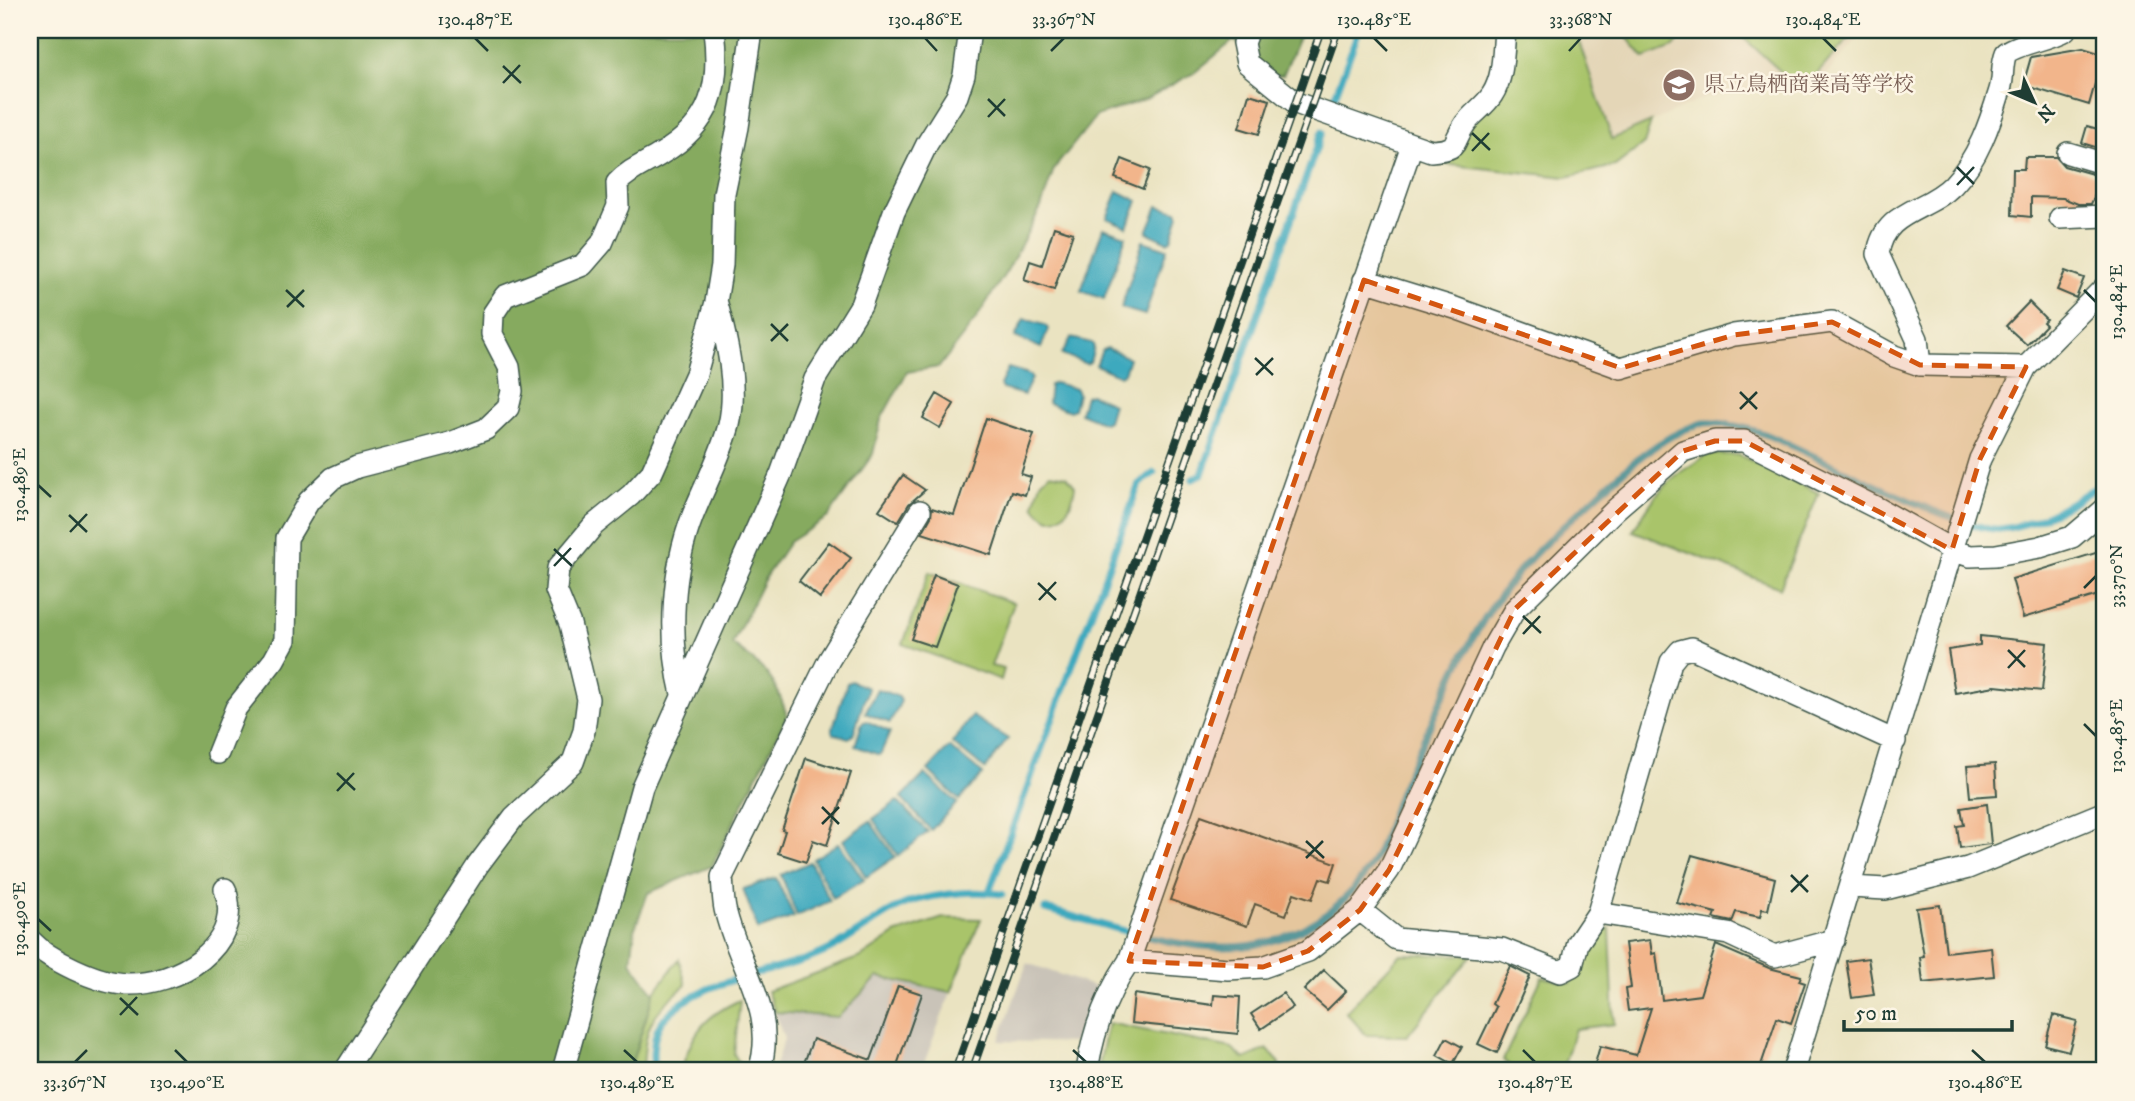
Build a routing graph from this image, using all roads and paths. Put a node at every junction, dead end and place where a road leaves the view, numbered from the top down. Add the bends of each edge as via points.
1 (714, 30) edge
2 (752, 30) edge
3 (970, 30) edge
4 (1248, 30) edge
5 (1505, 30) edge
6 (2065, 30) edge
7 (1412, 145) junction
8 (2068, 153) dead end
9 (2105, 164) edge
10 (2105, 216) edge
11 (2060, 218) dead end
12 (1364, 280) junction
13 (2105, 287) edge
14 (716, 302) junction
15 (1920, 365) junction
16 (2026, 367) junction
17 (2105, 509) edge
18 (920, 511) dead end
19 (1953, 546) junction
20 (682, 694) junction
21 (1895, 741) junction
22 (218, 753) dead end
23 (2105, 811) edge
24 (1851, 887) junction
25 (225, 889) dead end
26 (1360, 910) junction
27 (1598, 913) junction
28 (30, 940) edge
29 (1835, 940) junction
30 (1130, 955) junction
31 (345, 1071) edge
32 (563, 1071) edge
33 (759, 1071) edge
34 (1087, 1071) edge
35 (1793, 1071) edge

1 - 22 street via 718,62 713,96 698,125 672,148 628,170 617,183 618,206 602,243 583,265 505,296 493,314 492,334 509,367 512,391 508,408 486,429 450,443 356,467 333,478 309,501 287,538 285,640 236,708
2 - 14 street via 724,194
3 - 20 street via 957,96 894,212 861,305 815,379 781,474
4 - 7 street via 1243,43 1247,63 1286,96
5 - 7 street via 1499,82 1465,124 1456,145 1430,151
6 - 15 street via 2006,53 2000,90 1982,144 1967,169 1939,197 1904,215 1880,238 1878,254 1917,338
7 - 12 street
8 - 9 street
10 - 11 street
12 - 15 street via 1621,368 1734,335 1832,323
12 - 30 street
13 - 16 street
14 - 20 street via 727,340 732,401 729,426 678,564 677,674
14 - 31 street via 696,374 652,472 594,524 558,568 556,590 570,624 588,699 573,762 514,817 478,864
15 - 16 street
16 - 19 street via 1980,459
17 - 19 street via 2072,537 2040,547 1970,556
18 - 33 street via 829,660 722,877 725,910 766,1030
19 - 21 street
19 - 26 street via 1744,442 1715,441 1683,451 1616,509 1515,609 1390,870
20 - 32 street via 642,787
21 - 24 street
21 - 27 street via 1692,648 1680,651 1671,662
23 - 24 street via 1968,868 1885,889
24 - 29 street
25 - 28 street via 230,904 226,926 209,954 173,978 125,984 79,972
26 - 27 street via 1396,939 1502,949 1560,972 1572,966 1578,943
26 - 30 street via 1308,951 1263,967 1228,969
27 - 29 street via 1728,934 1774,956
29 - 35 street
30 - 34 street via 1096,1027

